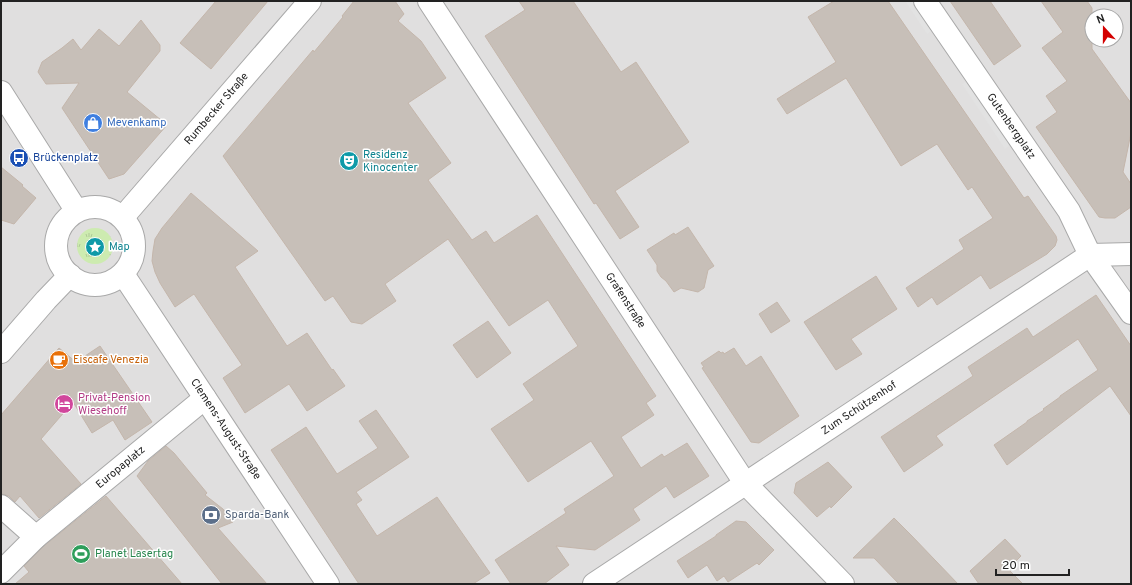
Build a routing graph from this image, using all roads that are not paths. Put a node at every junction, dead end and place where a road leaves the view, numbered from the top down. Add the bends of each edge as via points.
1 (310, 1) edge
2 (429, 1) edge
3 (925, 1) edge
4 (1, 92) edge
5 (76, 210) junction
6 (122, 217) junction
7 (1131, 254) edge
8 (1090, 255) junction
9 (123, 274) junction
10 (70, 275) junction
11 (1131, 314) edge
12 (1, 352) edge
13 (205, 398) junction
14 (745, 483) junction
15 (1, 506) edge
16 (36, 537) junction
17 (1, 572) edge
18 (328, 584) edge
19 (594, 584) edge
20 (843, 584) edge

1 - 6 street, Rumbecker Straße
2 - 14 street, Grafenstraße
3 - 8 street, Gutenbergplatz via 1069,211
4 - 5 street
5 - 6 street via 102,207 113,210
5 - 10 street via 60,228 56,241 57,254 62,266
6 - 9 street via 129,225 135,245 130,266
7 - 8 street
8 - 11 street, Gutenbergplatz
8 - 14 street, Zum Schützenhof
9 - 10 street via 114,280 91,285 80,282
9 - 13 street, Clemens-August-Straße
10 - 12 street
13 - 16 street, Europaplatz
13 - 18 street, Clemens-August-Straße
14 - 19 street, Zum Schützenhof
14 - 20 street, Grafenstraße
15 - 16 street
16 - 17 street, Europaplatz

